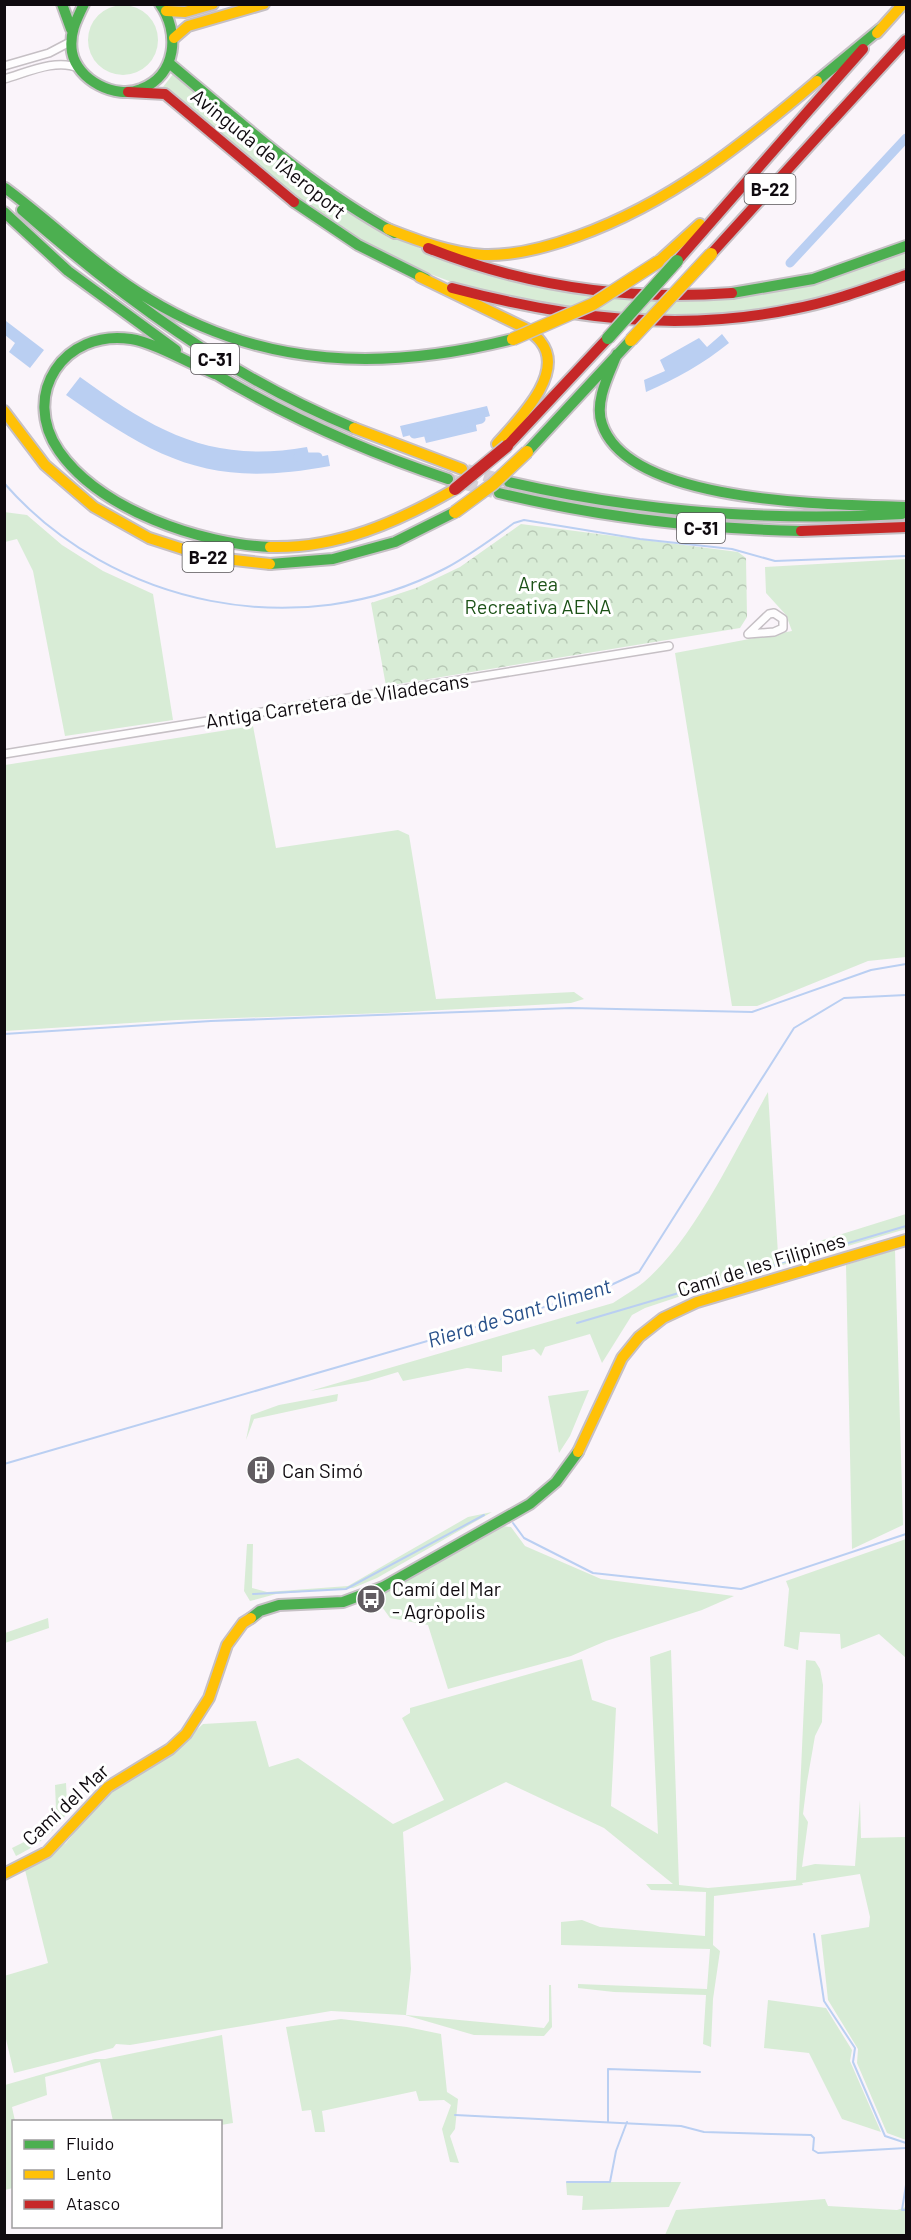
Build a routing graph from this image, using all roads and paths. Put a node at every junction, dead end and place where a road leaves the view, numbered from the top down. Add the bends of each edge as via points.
1 (62, 4) edge
2 (84, 4) edge
3 (213, 4) edge
4 (903, 4) edge
5 (261, 5) edge
6 (163, 8) edge
7 (880, 29) junction
8 (71, 36) junction
9 (174, 38) junction
10 (906, 40) edge
11 (169, 63) junction
12 (4, 66) edge
13 (78, 68) junction
14 (4, 78) edge
15 (128, 92) junction
16 (5, 188) edge
17 (738, 189) junction
18 (4, 212) edge
19 (388, 229) junction
20 (906, 246) edge
21 (906, 275) edge
22 (420, 278) junction
23 (617, 354) junction
24 (214, 374) junction
25 (4, 411) edge
26 (502, 445) junction
27 (462, 469) tunnel mouth
28 (509, 482) tunnel mouth
29 (452, 484) junction
30 (499, 493) tunnel mouth
31 (906, 507) edge
32 (906, 513) edge
33 (906, 527) edge
34 (748, 634) joint
35 (669, 646) dead end
36 (4, 754) edge
37 (906, 1240) edge
38 (356, 1599) joint
39 (4, 1874) edge

1 - 8 main road
2 - 8 main road
3 - 6 main road via 184,12
4 - 7 main road, B-22
5 - 9 main road via 188,26
6 - 9 main road
7 - 17 main road, B-22
7 - 19 main road via 713,168 662,200 610,225 557,243 500,255 454,250
8 - 12 street via 49,53
8 - 13 main road
9 - 11 main road
10 - 23 main road, B-22, bridge
11 - 15 main road via 156,80
11 - 19 main road, Avinguda de l'Aeroport via 293,169
13 - 14 street via 63,64
13 - 15 main road, Avinguda de l'Aeroport via 100,88
15 - 22 main road, Avinguda de l'Aeroport via 165,94 303,210
16 - 17 main road, bridge via 86,254 151,300 200,325 262,347 304,356 372,362 448,356 513,339 593,304 658,262
16 - 27 main road, C-31 via 19,207 112,288 211,356 314,411
17 - 26 main road, bridge via 608,338
18 - 24 main road, C-31 via 104,298
19 - 20 main road, Avinguda de l'Aeroport via 497,273 572,289 639,295 687,296 782,286 842,270
21 - 22 main road, Avinguda de l'Aeroport via 847,297 780,313 673,323 607,321 542,312
22 - 26 main road via 526,329 539,338 546,350 548,370 543,386
23 - 25 main road, B-22, bridge via 527,452 455,512 413,536 348,558 289,565 212,558 166,545 117,522 47,467
23 - 31 main road via 602,396 602,424 616,451 641,469 700,487 766,499
24 - 29 main road, C-31 via 298,419
24 - 29 main road via 133,339 93,340 68,352 51,376 44,408 48,432 63,457 122,504 174,529 237,544 291,548 345,541 431,505
26 - 29 main road, bridge
28 - 32 main road, C-31 via 588,500 700,514 792,518
30 - 33 main road, C-31 via 607,516 698,528 792,531
34 - 34 street via 774,632 783,628 783,619 769,614
35 - 36 street, Antiga Carretera de Viladecans
37 - 38 main road, Camí de les Filipines via 703,1300 661,1318 620,1359 576,1453 550,1488 421,1567
38 - 39 main road, Camí del Mar via 279,1605 260,1611 243,1623 227,1645 209,1698 186,1734 170,1749 108,1787 47,1852

